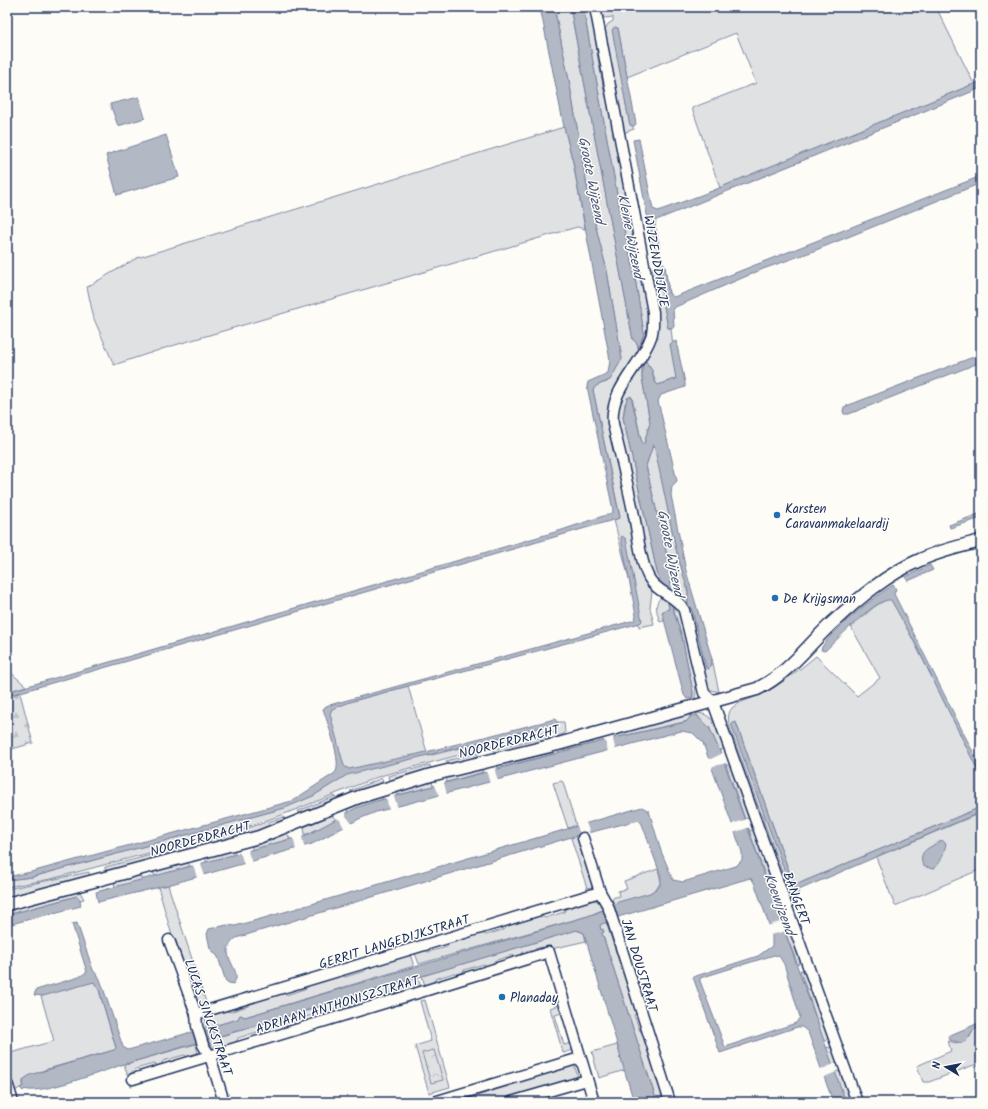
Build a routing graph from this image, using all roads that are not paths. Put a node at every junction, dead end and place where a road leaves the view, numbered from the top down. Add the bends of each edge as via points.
1 (595, 7) edge
2 (981, 541) edge
3 (713, 702) junction
4 (583, 838) dead end
5 (600, 892) junction
6 (7, 904) edge
7 (169, 940) dead end
8 (196, 1014) junction
9 (210, 1056) junction
10 (580, 1058) junction
11 (133, 1079) dead end
12 (587, 1080) junction
13 (7, 1086) edge
14 (12, 1102) edge
15 (224, 1102) edge
16 (434, 1102) edge
17 (511, 1102) edge
18 (594, 1102) edge
19 (670, 1102) edge
20 (857, 1102) edge

1 - 3 street, WIJZENDDIJKJE via 652,302 652,331 646,347 616,398 612,417 647,575 654,586 677,601 685,613 704,693
2 - 3 street, NOORDERDRACHT via 905,567 860,598 775,680
3 - 6 street, NOORDERDRACHT via 558,746 431,775 359,797 259,836
3 - 20 street, BANGERT
4 - 5 street, JAN DOUSTRAAT
5 - 8 street, GERRIT LANGEDIJKSTRAAT
5 - 19 street, JAN DOUSTRAAT via 608,906
7 - 8 street, LUCAS SINCKSTRAAT
8 - 9 street, LUCAS SINCKSTRAAT via 203,1045
9 - 10 street, ADRIAAN ANTHONISZSTRAAT via 549,952
9 - 11 street, ADRIAAN ANTHONISZSTRAAT
9 - 15 street, LUCAS SINCKSTRAAT
10 - 12 street
10 - 16 street
12 - 17 street
12 - 18 street
13 - 14 street

